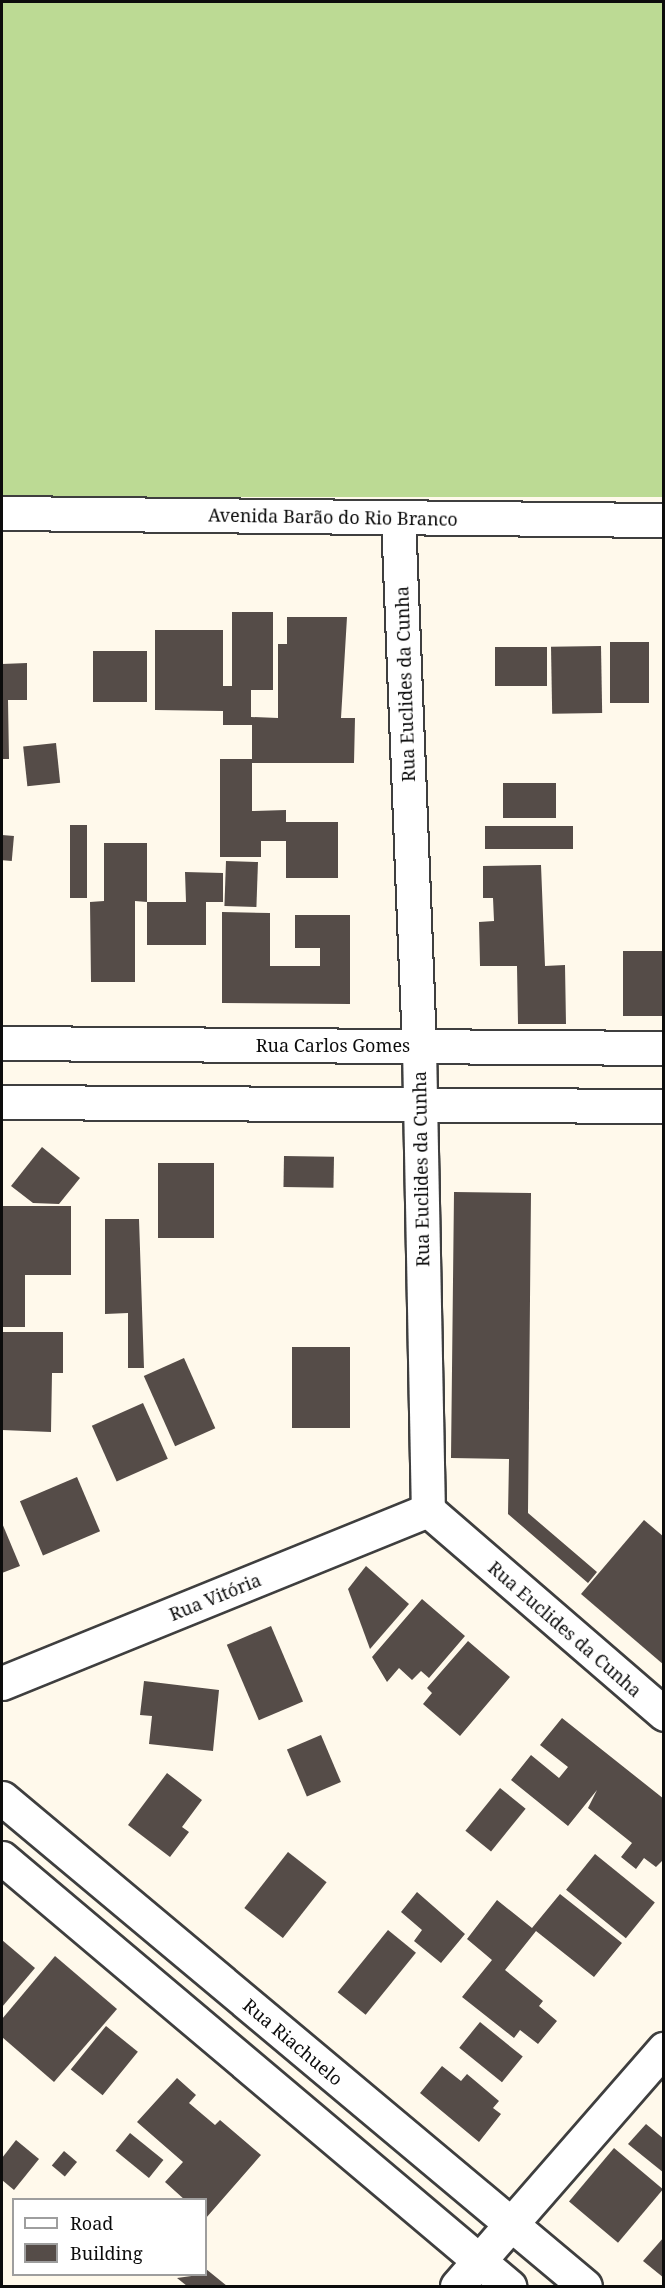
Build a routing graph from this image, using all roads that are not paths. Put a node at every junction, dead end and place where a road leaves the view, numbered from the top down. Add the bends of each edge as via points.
1 (2, 513) edge
2 (398, 517) junction
3 (663, 520) edge
4 (2, 1043) edge
5 (419, 1046) junction
6 (663, 1048) edge
7 (2, 1102) edge
8 (420, 1104) junction
9 (663, 1106) edge
10 (428, 1510) junction
11 (2, 1683) edge
12 (663, 1714) edge
13 (2, 1798) edge
14 (2, 1858) edge
15 (663, 2049) edge
16 (510, 2223) junction
17 (478, 2260) junction
18 (457, 2286) edge
19 (509, 2286) edge
20 (585, 2286) edge

1 - 2 street, Avenida Barão do Rio Branco
2 - 3 street, Avenida Barão do Rio Branco
2 - 5 street, Rua Euclides da Cunha
4 - 5 street, Rua Carlos Gomes
5 - 6 street, Rua Carlos Gomes
5 - 8 street, Rua Euclides da Cunha
7 - 8 street
8 - 9 street
8 - 10 street, Rua Euclides da Cunha
10 - 11 street, Rua Vitória
10 - 12 street, Rua Euclides da Cunha
13 - 16 street, Rua Riachuelo
14 - 17 street
15 - 16 street
16 - 17 street
16 - 20 street, Rua Riachuelo
17 - 18 street
17 - 19 street

